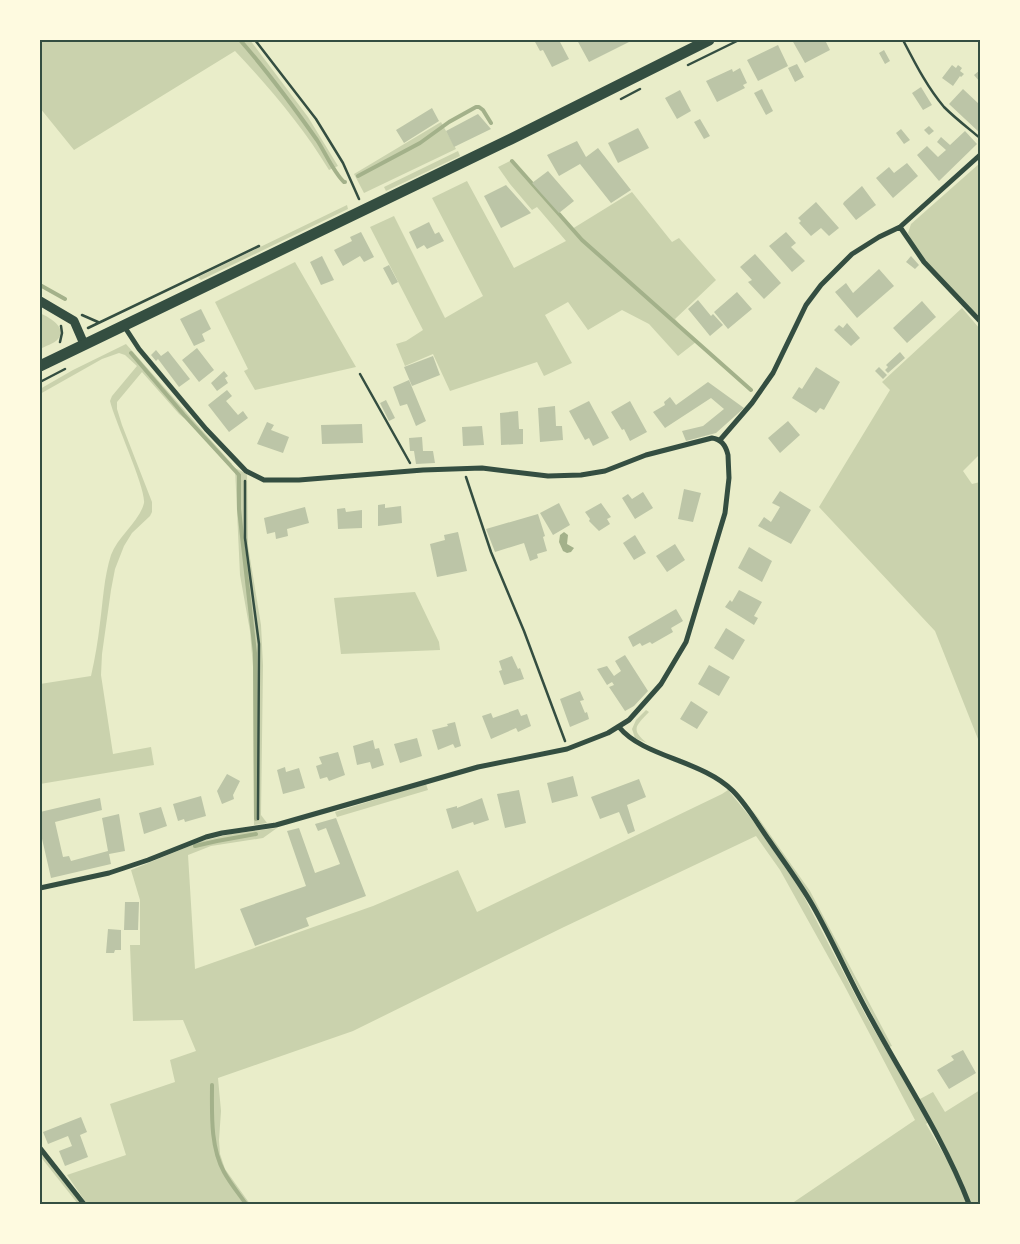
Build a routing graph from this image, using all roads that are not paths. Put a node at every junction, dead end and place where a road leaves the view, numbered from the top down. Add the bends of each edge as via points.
1 (709, 40) edge
2 (980, 155) edge
3 (900, 227) junction
4 (40, 301) edge
5 (980, 321) edge
6 (124, 325) junction
7 (84, 344) junction
8 (40, 366) edge
9 (720, 440) junction
10 (619, 727) junction
11 (40, 888) edge
12 (40, 1148) edge
13 (84, 1204) edge
14 (969, 1204) edge

1 - 6 main road
2 - 3 street
3 - 5 street via 924,262
3 - 9 street via 852,254 821,285 806,305 773,373
4 - 7 street via 74,321
6 - 7 main road
6 - 9 street via 138,349 206,429 246,471 259,478 271,480 482,468 548,476 581,474 605,471 646,455 694,442 712,438
7 - 8 main road
9 - 10 street via 728,455 728,496 686,642 661,684
10 - 11 street via 567,749 478,767 276,825 206,837 109,873
10 - 14 street via 626,736 639,743 710,775 732,790 746,805 813,907 958,1175
12 - 13 street

